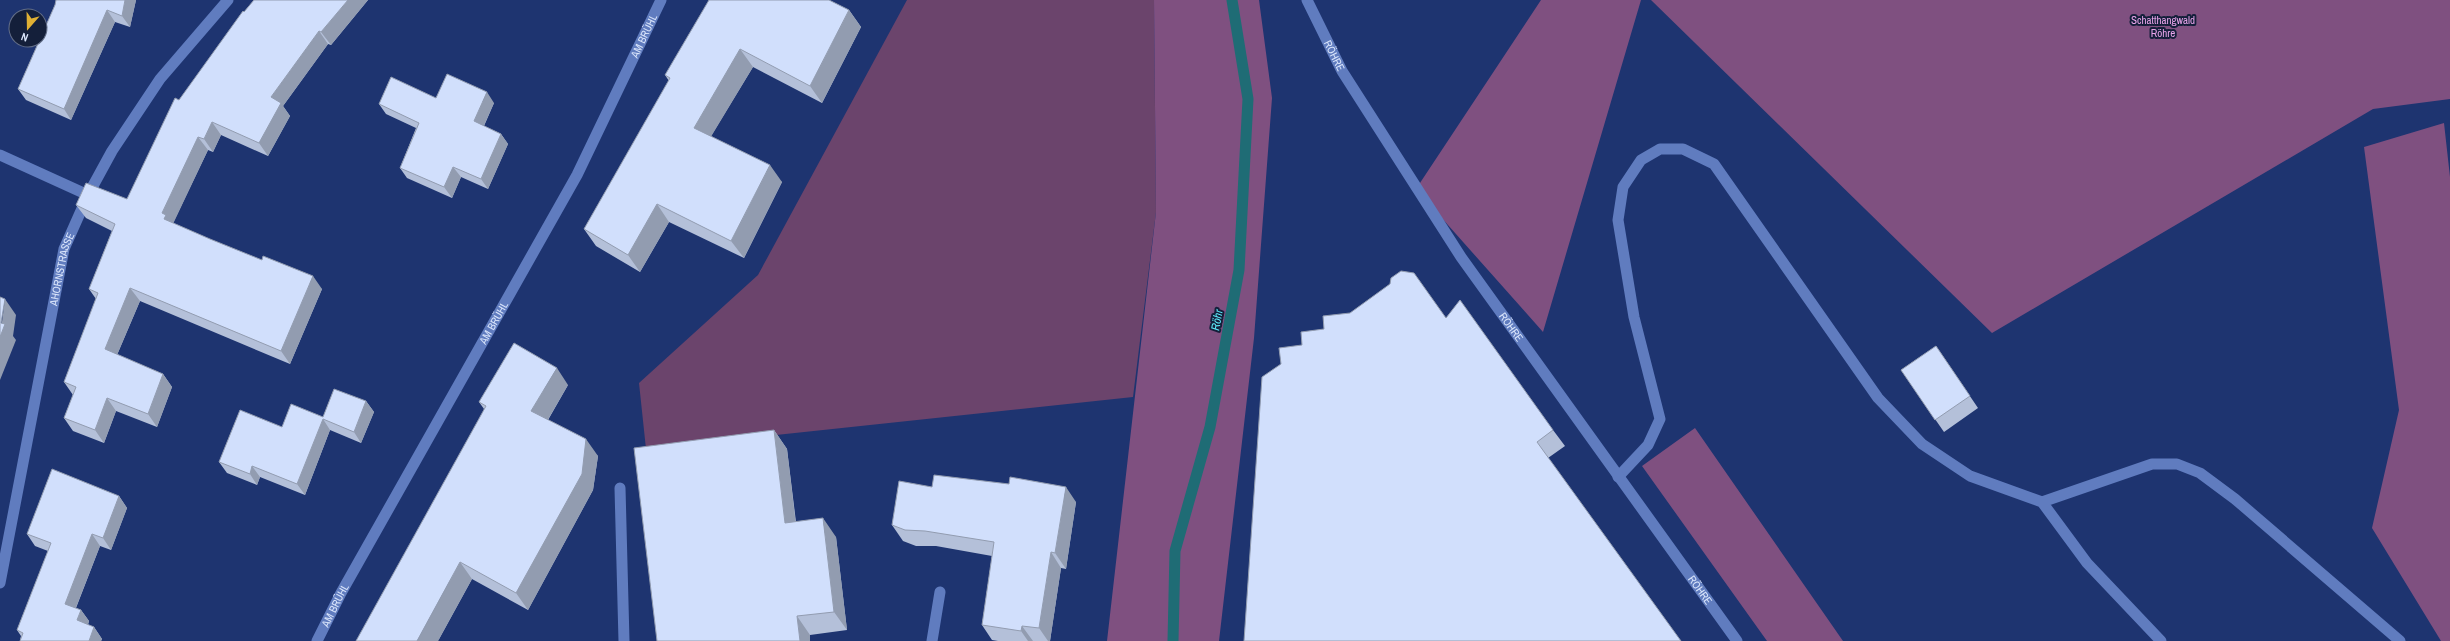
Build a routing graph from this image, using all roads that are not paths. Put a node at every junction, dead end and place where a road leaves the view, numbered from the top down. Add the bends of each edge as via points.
1 (228, 0) edge
2 (661, 0) edge
3 (1307, 0) edge
4 (0, 155) edge
5 (88, 195) junction
6 (1618, 477) junction
7 (620, 488) dead end
8 (2042, 502) junction
9 (0, 583) edge
10 (940, 592) dead end
11 (317, 641) edge
12 (624, 641) edge
13 (932, 641) edge
14 (1737, 641) edge
15 (2161, 641) edge
16 (2400, 641) edge

1 - 5 street, AHORNSTRASSE via 160,80 112,151
2 - 11 street, AM BRÜHL via 577,175 341,593
3 - 6 street, RÖHRE via 1342,71 1416,189 1461,257
4 - 5 street
5 - 9 street, AHORNSTRASSE via 64,249
6 - 8 street via 1648,445 1660,419 1634,317 1618,220 1623,187 1641,160 1660,149 1683,149 1714,164 1878,398 1922,444 1970,476
6 - 14 street, RÖHRE
7 - 12 street
8 - 15 street via 2088,563
8 - 16 street via 2152,464 2177,464 2200,473 2235,499
10 - 13 street

